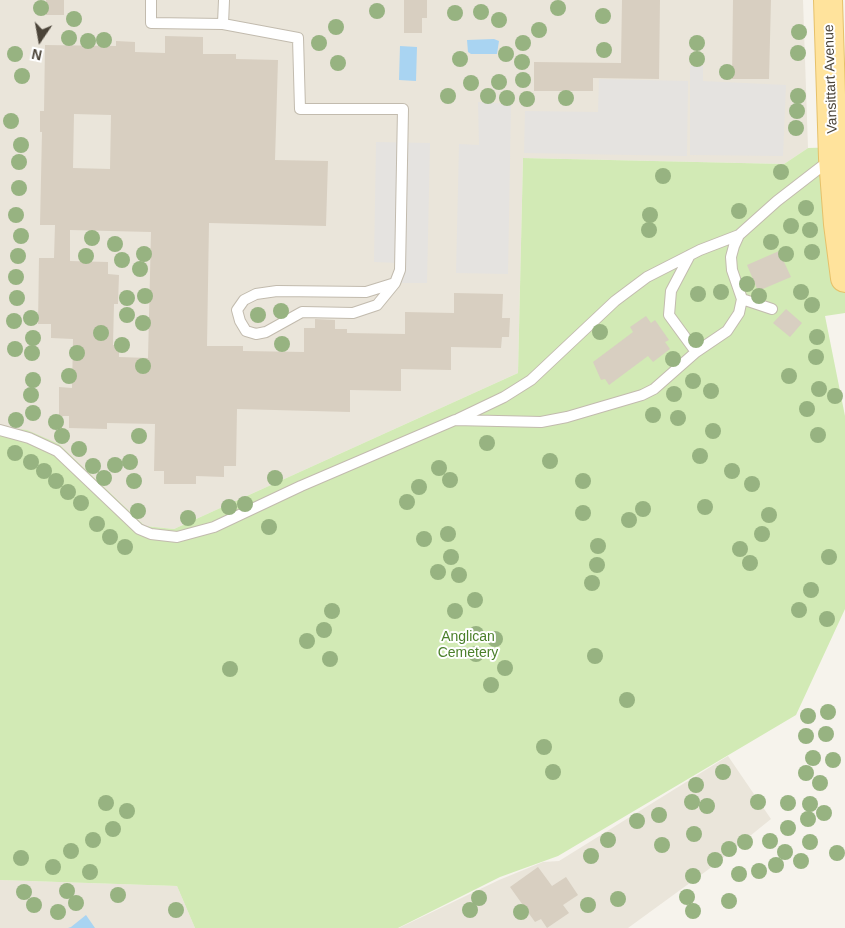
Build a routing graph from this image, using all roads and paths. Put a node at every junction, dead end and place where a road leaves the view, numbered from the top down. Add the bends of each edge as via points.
1 (151, 0) edge
2 (224, 0) edge
3 (828, 0) edge
4 (223, 24) junction
5 (833, 158) junction
6 (740, 235) junction
7 (690, 255) junction
8 (845, 278) edge
9 (395, 283) junction
10 (742, 299) junction
11 (772, 309) dead end
12 (696, 352) junction
13 (455, 420) junction
14 (0, 430) edge

1 - 4 lane via 151,23
2 - 4 lane
3 - 5 main road, Vansittart Avenue
4 - 9 lane via 298,38 300,109 403,109 400,270
5 - 6 lane via 800,182
5 - 8 main road, Vansittart Avenue
6 - 7 lane
6 - 10 lane via 731,257
7 - 12 lane via 671,291 669,315
7 - 13 lane via 631,288 531,380
9 - 9 lane via 366,292 277,290 256,294 244,300 238,310 240,321 246,331 256,334 266,332 302,312 353,313 376,306
10 - 11 lane
10 - 12 lane via 735,322
12 - 13 lane via 654,389 626,401 541,422
13 - 14 lane via 214,527 177,537 139,529 57,451 29,438

